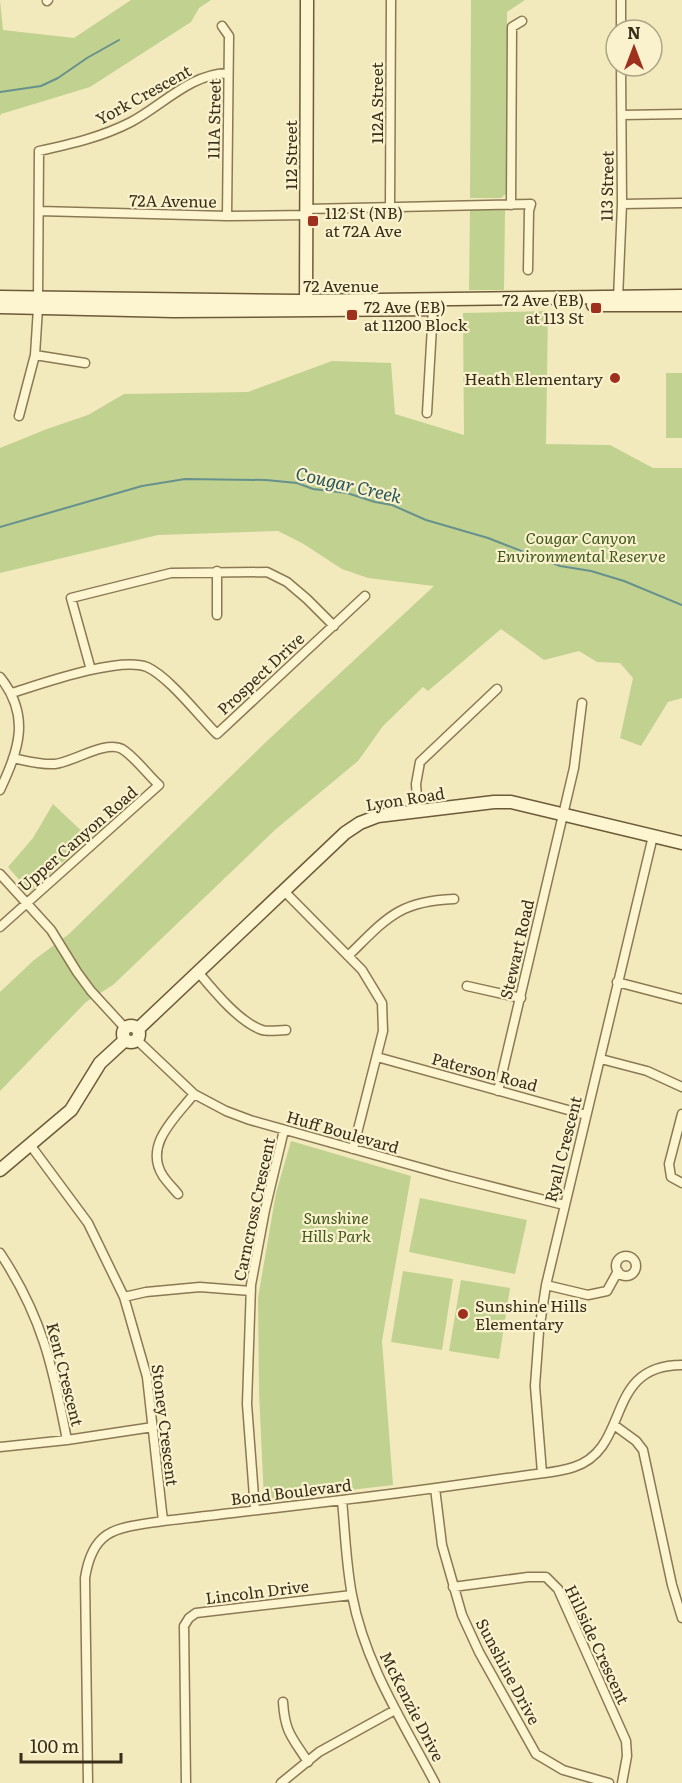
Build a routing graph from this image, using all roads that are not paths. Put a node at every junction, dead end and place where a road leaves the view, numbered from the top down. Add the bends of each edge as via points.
1 (307, 0) edge
2 (391, 0) edge
3 (621, 0) edge
4 (621, 18) edge
5 (522, 21) dead end
6 (222, 26) dead end
7 (228, 73) junction
8 (621, 78) edge
9 (682, 114) edge
10 (622, 115) junction
11 (682, 203) edge
12 (622, 204) junction
13 (511, 205) junction
14 (390, 207) junction
15 (39, 211) junction
16 (307, 212) junction
17 (226, 216) junction
18 (528, 270) dead end
19 (682, 296) edge
20 (0, 297) edge
21 (618, 301) junction
22 (38, 303) junction
23 (682, 305) edge
24 (307, 306) junction
25 (0, 307) edge
26 (433, 309) junction
27 (35, 355) junction
28 (85, 363) dead end
29 (427, 413) dead end
30 (19, 416) dead end
31 (217, 571) junction
32 (365, 597) dead end
33 (217, 615) dead end
34 (333, 627) junction
35 (91, 670) junction
36 (0, 676) edge
37 (497, 689) dead end
38 (12, 693) junction
39 (582, 703) dead end
40 (13, 758) junction
41 (0, 790) edge
42 (418, 811) junction
43 (561, 814) junction
44 (653, 836) junction
45 (682, 843) edge
46 (0, 874) edge
47 (284, 890) junction
48 (454, 899) dead end
49 (27, 901) junction
50 (0, 927) edge
51 (348, 956) junction
52 (198, 972) junction
53 (617, 982) junction
54 (467, 986) dead end
55 (521, 998) junction
56 (682, 999) edge
57 (286, 1030) dead end
58 (131, 1034) junction
59 (377, 1057) junction
60 (601, 1059) junction
61 (682, 1087) edge
62 (498, 1091) junction
63 (194, 1094) junction
64 (682, 1113) edge
65 (586, 1115) junction
66 (284, 1130) junction
67 (31, 1146) junction
68 (353, 1149) junction
69 (0, 1170) edge
70 (682, 1183) edge
71 (178, 1194) dead end
72 (564, 1205) junction
73 (0, 1253) edge
74 (618, 1271) dead end
75 (546, 1285) junction
76 (251, 1291) junction
77 (124, 1297) junction
78 (682, 1365) edge
79 (614, 1425) junction
80 (153, 1426) junction
81 (67, 1440) junction
82 (0, 1447) edge
83 (542, 1473) junction
84 (435, 1488) junction
85 (342, 1500) junction
86 (255, 1510) junction
87 (163, 1521) junction
88 (453, 1587) junction
89 (351, 1595) junction
90 (682, 1618) edge
91 (283, 1702) dead end
92 (395, 1710) junction
93 (308, 1762) junction
94 (88, 1783) edge
95 (186, 1783) edge
96 (281, 1783) edge
97 (435, 1783) edge
98 (609, 1783) edge
99 (622, 1783) edge

1 - 16 street, 112 Street
2 - 14 street, 112A Street
3 - 4 street
5 - 13 street via 512,27
6 - 7 street, 111A Street via 229,36
7 - 15 street, York Crescent via 196,80 133,121 101,136 39,152
7 - 17 street, 111A Street
8 - 10 street, 113 Street
9 - 10 street
10 - 12 street, 113 Street
11 - 12 street
12 - 21 street, 113 Street
13 - 14 street, 72A Avenue
13 - 18 street, 72A Avenue via 531,204
14 - 16 street, 72A Avenue
15 - 17 street, 72A Avenue
15 - 22 street, York Crescent
16 - 17 street, 72A Avenue
16 - 24 street, 112 Street
19 - 21 street, 72 Avenue
20 - 22 street, 72 Avenue
21 - 23 street, 72 Avenue
21 - 24 street, 72 Avenue via 548,299
21 - 26 street, 72 Avenue
22 - 24 street, 72 Avenue via 162,301
22 - 25 street, 72 Avenue
22 - 27 street, York Crescent
24 - 26 street, 72 Avenue
26 - 29 street
27 - 28 street
27 - 30 street, York Crescent
31 - 33 street
31 - 34 street via 270,573 288,582
31 - 35 street via 171,573 70,598
32 - 34 street, Prospect Drive
34 - 35 street, Prospect Drive via 216,734 163,677 145,666
35 - 38 street, Prospect Drive
36 - 38 street
37 - 42 street via 420,762 416,783
38 - 40 street via 20,722
39 - 43 street, Stewart Road via 574,768
40 - 41 street
40 - 49 street, Upper Canyon Road via 55,764 114,746 123,749 159,785
42 - 43 street, Lyon Road via 511,802
42 - 47 street, Lyon Road via 378,816 360,823 345,832
43 - 44 street, Lyon Road
43 - 55 street, Stewart Road
44 - 45 street, Lyon Road
44 - 53 street, Ryall Crescent
46 - 49 street, Huff Boulevard
47 - 51 street
47 - 52 street, Lyon Road
48 - 51 street via 431,900 401,909
49 - 50 street, Upper Canyon Road
49 - 58 street, Huff Boulevard via 92,992
51 - 59 street via 362,970 382,1003 383,1031
52 - 57 street via 241,1017 263,1030
52 - 58 street, Lyon Road
53 - 56 street
53 - 60 street, Ryall Crescent
54 - 55 street
55 - 62 street, Stewart Road
58 - 63 street, Huff Boulevard
58 - 67 street, Lyon Road via 100,1063 71,1110
59 - 62 street, Paterson Road
59 - 68 street
60 - 61 street via 646,1071
60 - 65 street, Ryall Crescent
62 - 65 street, Paterson Road
63 - 66 street, Huff Boulevard via 226,1111
63 - 71 street via 156,1147 162,1174
64 - 70 street via 669,1164 671,1177
65 - 72 street, Ryall Crescent
66 - 68 street, Huff Boulevard
66 - 76 street, Carncross Crescent
67 - 69 street, Lyon Road
67 - 77 street, Stoney Crescent via 88,1223
68 - 72 street, Huff Boulevard
72 - 75 street, Ryall Crescent
73 - 81 street, Kent Crescent via 33,1311 47,1350
74 - 75 street via 607,1291 588,1295
75 - 83 street, Ryall Crescent via 534,1386
76 - 77 street via 200,1287
76 - 86 street, Carncross Crescent via 247,1404
77 - 80 street, Stoney Crescent via 147,1377
78 - 79 street, Bond Boulevard via 654,1370 638,1381 625,1396
79 - 83 street, Bond Boulevard via 602,1448 589,1460 575,1467
79 - 90 street via 643,1450
80 - 81 street
80 - 87 street, Stoney Crescent
81 - 82 street
83 - 84 street, Bond Boulevard
84 - 85 street, Bond Boulevard
84 - 88 street, Sunshine Drive via 442,1545
85 - 86 street, Bond Boulevard
85 - 89 street, McKenzie Drive
86 - 87 street, Bond Boulevard
87 - 94 street, Bond Boulevard via 122,1527 104,1536 88,1559
88 - 98 street, Sunshine Drive via 479,1652 536,1754 563,1770
88 - 99 street, Hillside Crescent via 546,1577 558,1589 626,1741
89 - 92 street, McKenzie Drive via 378,1678
89 - 95 street, Lincoln Drive via 196,1613 189,1618 184,1626
91 - 93 street via 288,1732
92 - 93 street
92 - 97 street, McKenzie Drive
93 - 96 street

